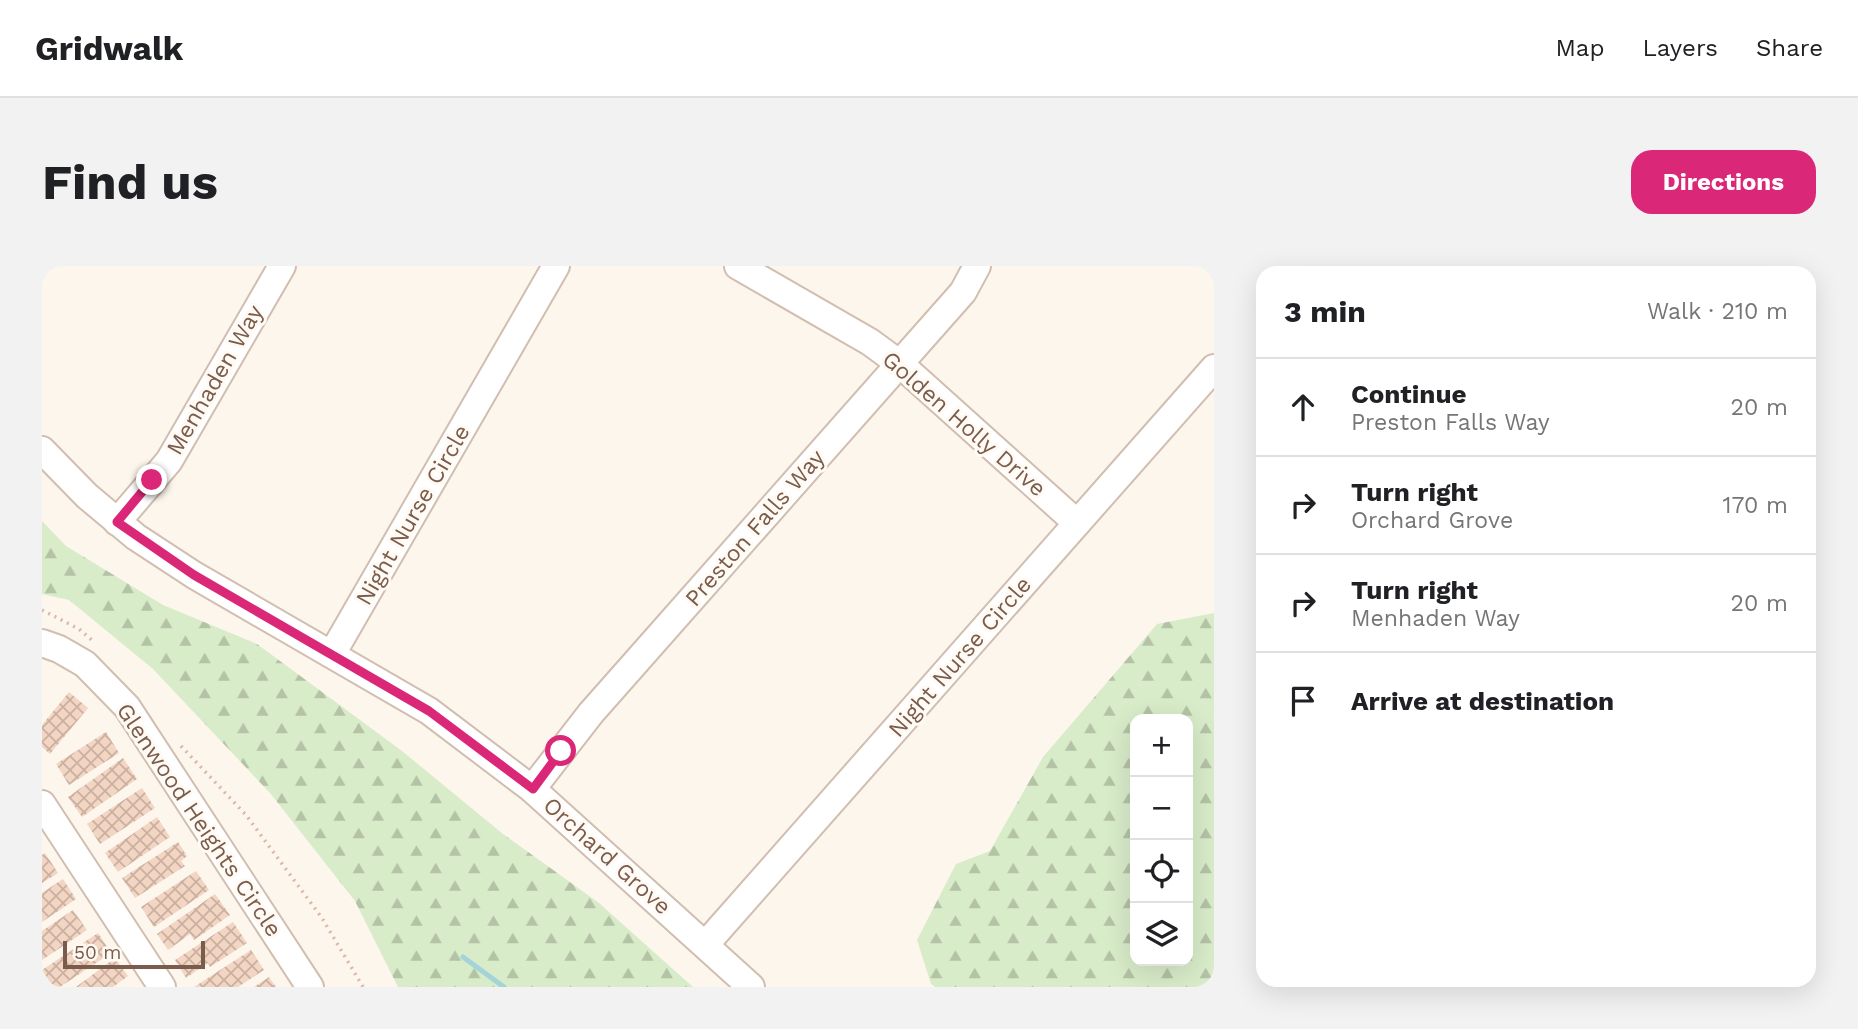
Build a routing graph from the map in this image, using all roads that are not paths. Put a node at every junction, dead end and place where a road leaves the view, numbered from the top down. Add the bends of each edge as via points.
1 (282, 266) edge
2 (556, 266) edge
3 (738, 266) edge
4 (977, 266) edge
5 (900, 364) junction
6 (1214, 368) edge
7 (42, 450) edge
8 (117, 522) junction
9 (1077, 523) junction
10 (42, 643) edge
11 (332, 654) junction
12 (533, 789) junction
13 (42, 804) edge
14 (705, 945) junction
15 (162, 987) edge
16 (310, 987) edge
17 (751, 987) edge

1 - 8 street, Menhaden Way via 169,461
2 - 11 street, Night Nurse Circle
3 - 5 street, Golden Holly Drive
4 - 5 street, Preston Falls Way via 962,292
5 - 9 street, Golden Holly Drive
5 - 12 street, Preston Falls Way via 591,713
6 - 9 street, Night Nurse Circle
7 - 8 street, Orchard Grove
8 - 11 street, Orchard Grove via 194,575
9 - 14 street, Night Nurse Circle
10 - 16 street, Glenwood Heights Circle via 85,664 127,707
11 - 12 street, Orchard Grove via 429,711
12 - 14 street, Orchard Grove
13 - 15 street
14 - 17 street, Orchard Grove

